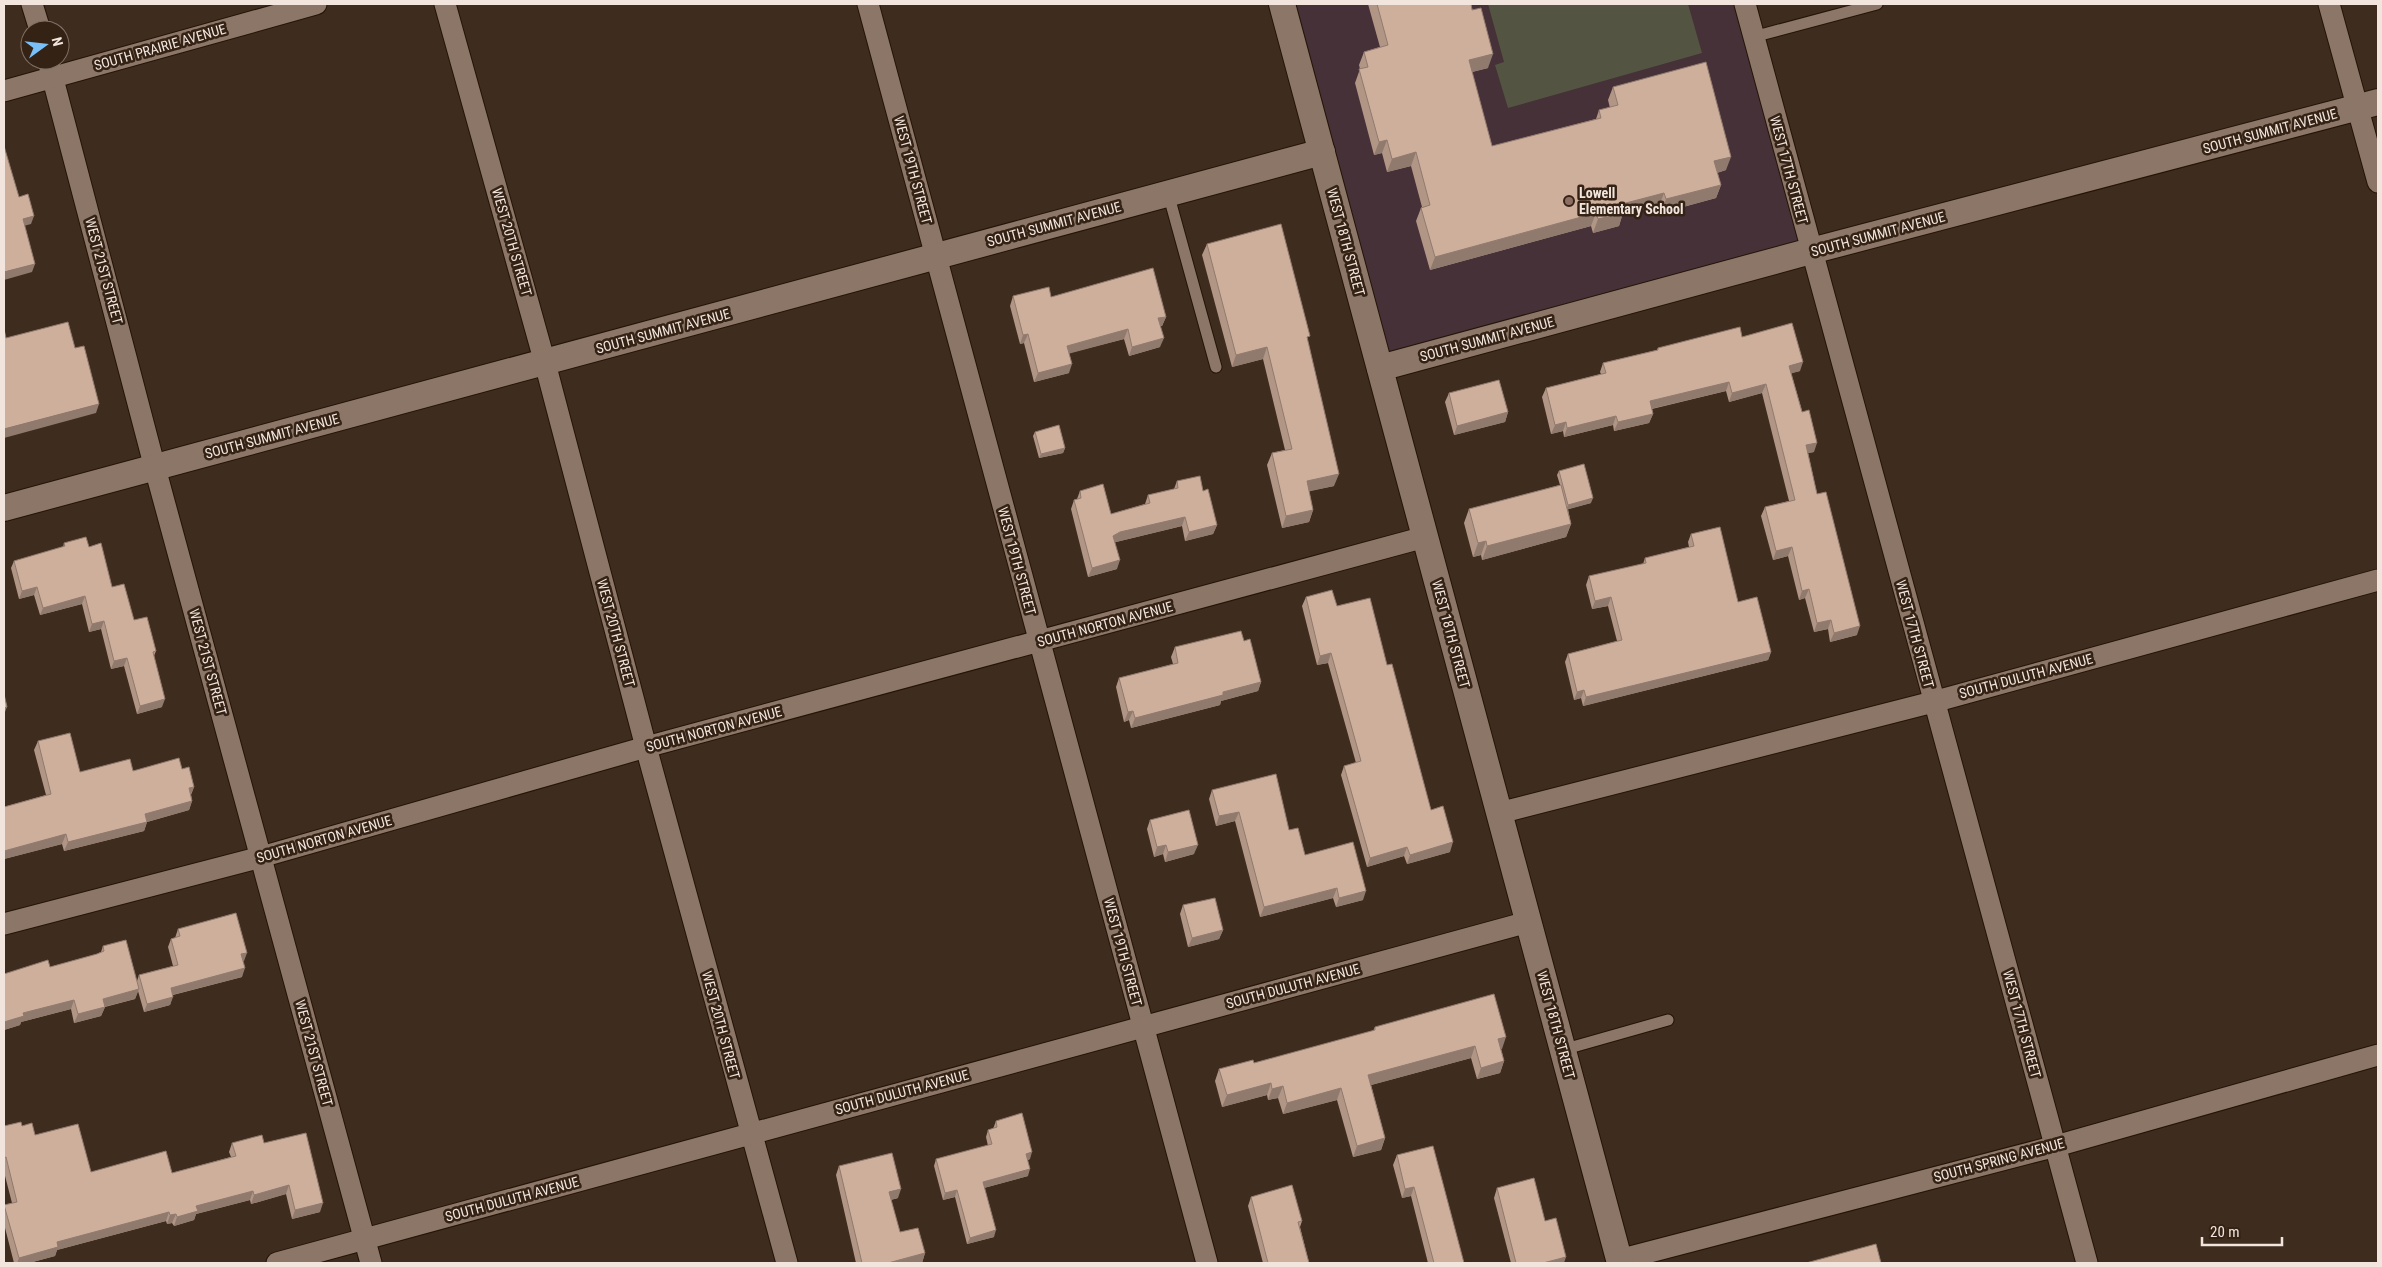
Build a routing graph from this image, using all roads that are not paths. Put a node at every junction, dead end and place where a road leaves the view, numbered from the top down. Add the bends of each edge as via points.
1 (32, 4) edge
2 (316, 4) edge
3 (445, 4) edge
4 (868, 4) edge
5 (1282, 4) edge
6 (1745, 4) edge
7 (1877, 4) edge
8 (2330, 4) edge
9 (37, 20) edge
10 (1753, 37) junction
11 (70, 64) edge
12 (48, 70) edge
13 (50, 70) edge
14 (4, 91) edge
15 (2368, 105) edge
16 (1322, 152) junction
17 (2378, 182) edge
18 (1168, 193) junction
19 (1811, 251) junction
20 (936, 256) junction
21 (545, 363) junction
22 (1216, 367) dead end
23 (1380, 368) junction
24 (156, 468) junction
25 (4, 508) edge
26 (1425, 537) junction
27 (2378, 580) edge
28 (1039, 642) junction
29 (1933, 702) junction
30 (646, 747) junction
31 (1499, 813) junction
32 (261, 857) junction
33 (1528, 922) junction
34 (4, 924) edge
35 (1668, 1020) dead end
36 (1143, 1027) junction
37 (1562, 1050) junction
38 (2378, 1055) edge
39 (751, 1134) junction
40 (2056, 1146) junction
41 (365, 1240) junction
42 (1619, 1262) edge
43 (277, 1263) edge
44 (371, 1263) edge
45 (787, 1263) edge
46 (1207, 1263) edge
47 (2087, 1263) edge

1 - 9 street
2 - 11 street, SOUTH PRAIRIE AVENUE
3 - 21 street, WEST 20TH STREET
4 - 20 street, WEST 19TH STREET
5 - 16 street, WEST 18TH STREET
6 - 10 street, WEST 17TH STREET
7 - 10 lane
8 - 15 street
10 - 19 street, WEST 17TH STREET
12 - 14 street, SOUTH PRAIRIE AVENUE
13 - 24 street, WEST 21ST STREET
15 - 17 street
15 - 19 street, SOUTH SUMMIT AVENUE
16 - 18 street, SOUTH SUMMIT AVENUE
16 - 23 street, WEST 18TH STREET
18 - 20 street, SOUTH SUMMIT AVENUE
18 - 22 lane
19 - 23 street, SOUTH SUMMIT AVENUE
19 - 29 street, WEST 17TH STREET
20 - 21 street, SOUTH SUMMIT AVENUE
20 - 28 street, WEST 19TH STREET
21 - 24 street, SOUTH SUMMIT AVENUE
21 - 30 street, WEST 20TH STREET
23 - 26 street, WEST 18TH STREET
24 - 25 street, SOUTH SUMMIT AVENUE
24 - 32 street, WEST 21ST STREET
26 - 28 street, SOUTH NORTON AVENUE
26 - 31 street, WEST 18TH STREET
27 - 29 street, SOUTH DULUTH AVENUE
28 - 30 street, SOUTH NORTON AVENUE
28 - 36 street, WEST 19TH STREET
29 - 31 street, SOUTH DULUTH AVENUE
29 - 40 street, WEST 17TH STREET
30 - 32 street, SOUTH NORTON AVENUE
30 - 39 street, WEST 20TH STREET
31 - 33 street, WEST 18TH STREET
32 - 34 street, SOUTH NORTON AVENUE
32 - 41 street, WEST 21ST STREET
33 - 36 street, SOUTH DULUTH AVENUE
33 - 37 street, WEST 18TH STREET
35 - 37 lane
36 - 39 street, SOUTH DULUTH AVENUE
36 - 46 street, WEST 19TH STREET
37 - 42 street, WEST 18TH STREET
38 - 40 street, SOUTH SPRING AVENUE
39 - 41 street, SOUTH DULUTH AVENUE
39 - 45 street, WEST 20TH STREET
40 - 42 street, SOUTH SPRING AVENUE
40 - 47 street, WEST 17TH STREET
41 - 43 street, SOUTH DULUTH AVENUE
41 - 44 street, WEST 21ST STREET

